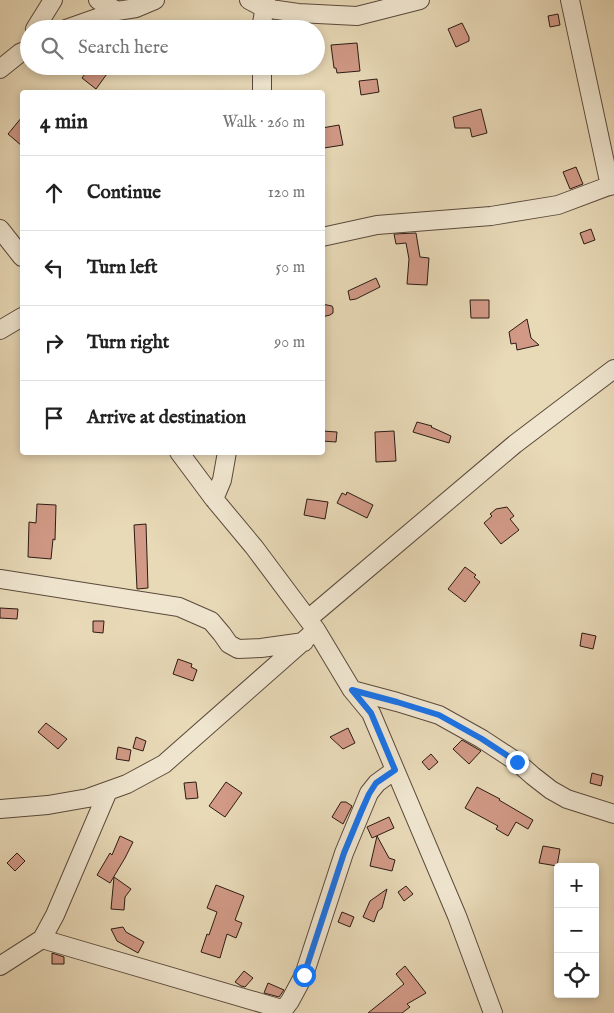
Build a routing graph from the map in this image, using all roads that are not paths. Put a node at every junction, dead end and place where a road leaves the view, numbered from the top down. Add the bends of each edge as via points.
1 (53, 0) edge
2 (98, 0) edge
3 (156, 0) edge
4 (249, 0) edge
5 (420, 0) edge
6 (570, 0) edge
7 (265, 4) edge
8 (117, 11) junction
9 (41, 20) edge
10 (92, 20) edge
11 (262, 20) edge
12 (20, 52) edge
13 (0, 69) edge
14 (262, 75) edge
15 (262, 90) edge
16 (612, 185) edge
17 (0, 229) edge
18 (325, 236) edge
19 (20, 254) edge
20 (20, 318) edge
21 (0, 330) edge
22 (614, 369) edge
23 (181, 455) edge
24 (227, 455) edge
25 (214, 499) junction
26 (0, 579) edge
27 (309, 631) junction
28 (352, 690) junction
29 (395, 770) junction
30 (108, 791) junction
31 (0, 809) edge
32 (614, 814) edge
33 (42, 939) junction
34 (0, 966) edge
35 (492, 1013) edge

1 - 9 street
2 - 8 street
3 - 8 street
4 - 7 street
5 - 7 street via 357,16 298,13
6 - 16 street
7 - 11 street
8 - 10 street
12 - 13 street
14 - 15 street
16 - 18 street via 558,205 491,216 377,226
17 - 19 street
20 - 21 street
22 - 27 street via 515,444
23 - 25 street
24 - 25 street
25 - 27 street via 254,547
26 - 27 street via 180,607 211,620 228,644 238,649 261,648
27 - 28 street
27 - 30 street via 164,764
28 - 29 street via 371,713
28 - 32 street via 439,715 517,762 551,790 567,799
29 - 33 street via 376,783 369,794 344,853 304,975 284,1009
29 - 35 street via 457,916
30 - 31 street via 48,805
30 - 33 street
33 - 34 street

